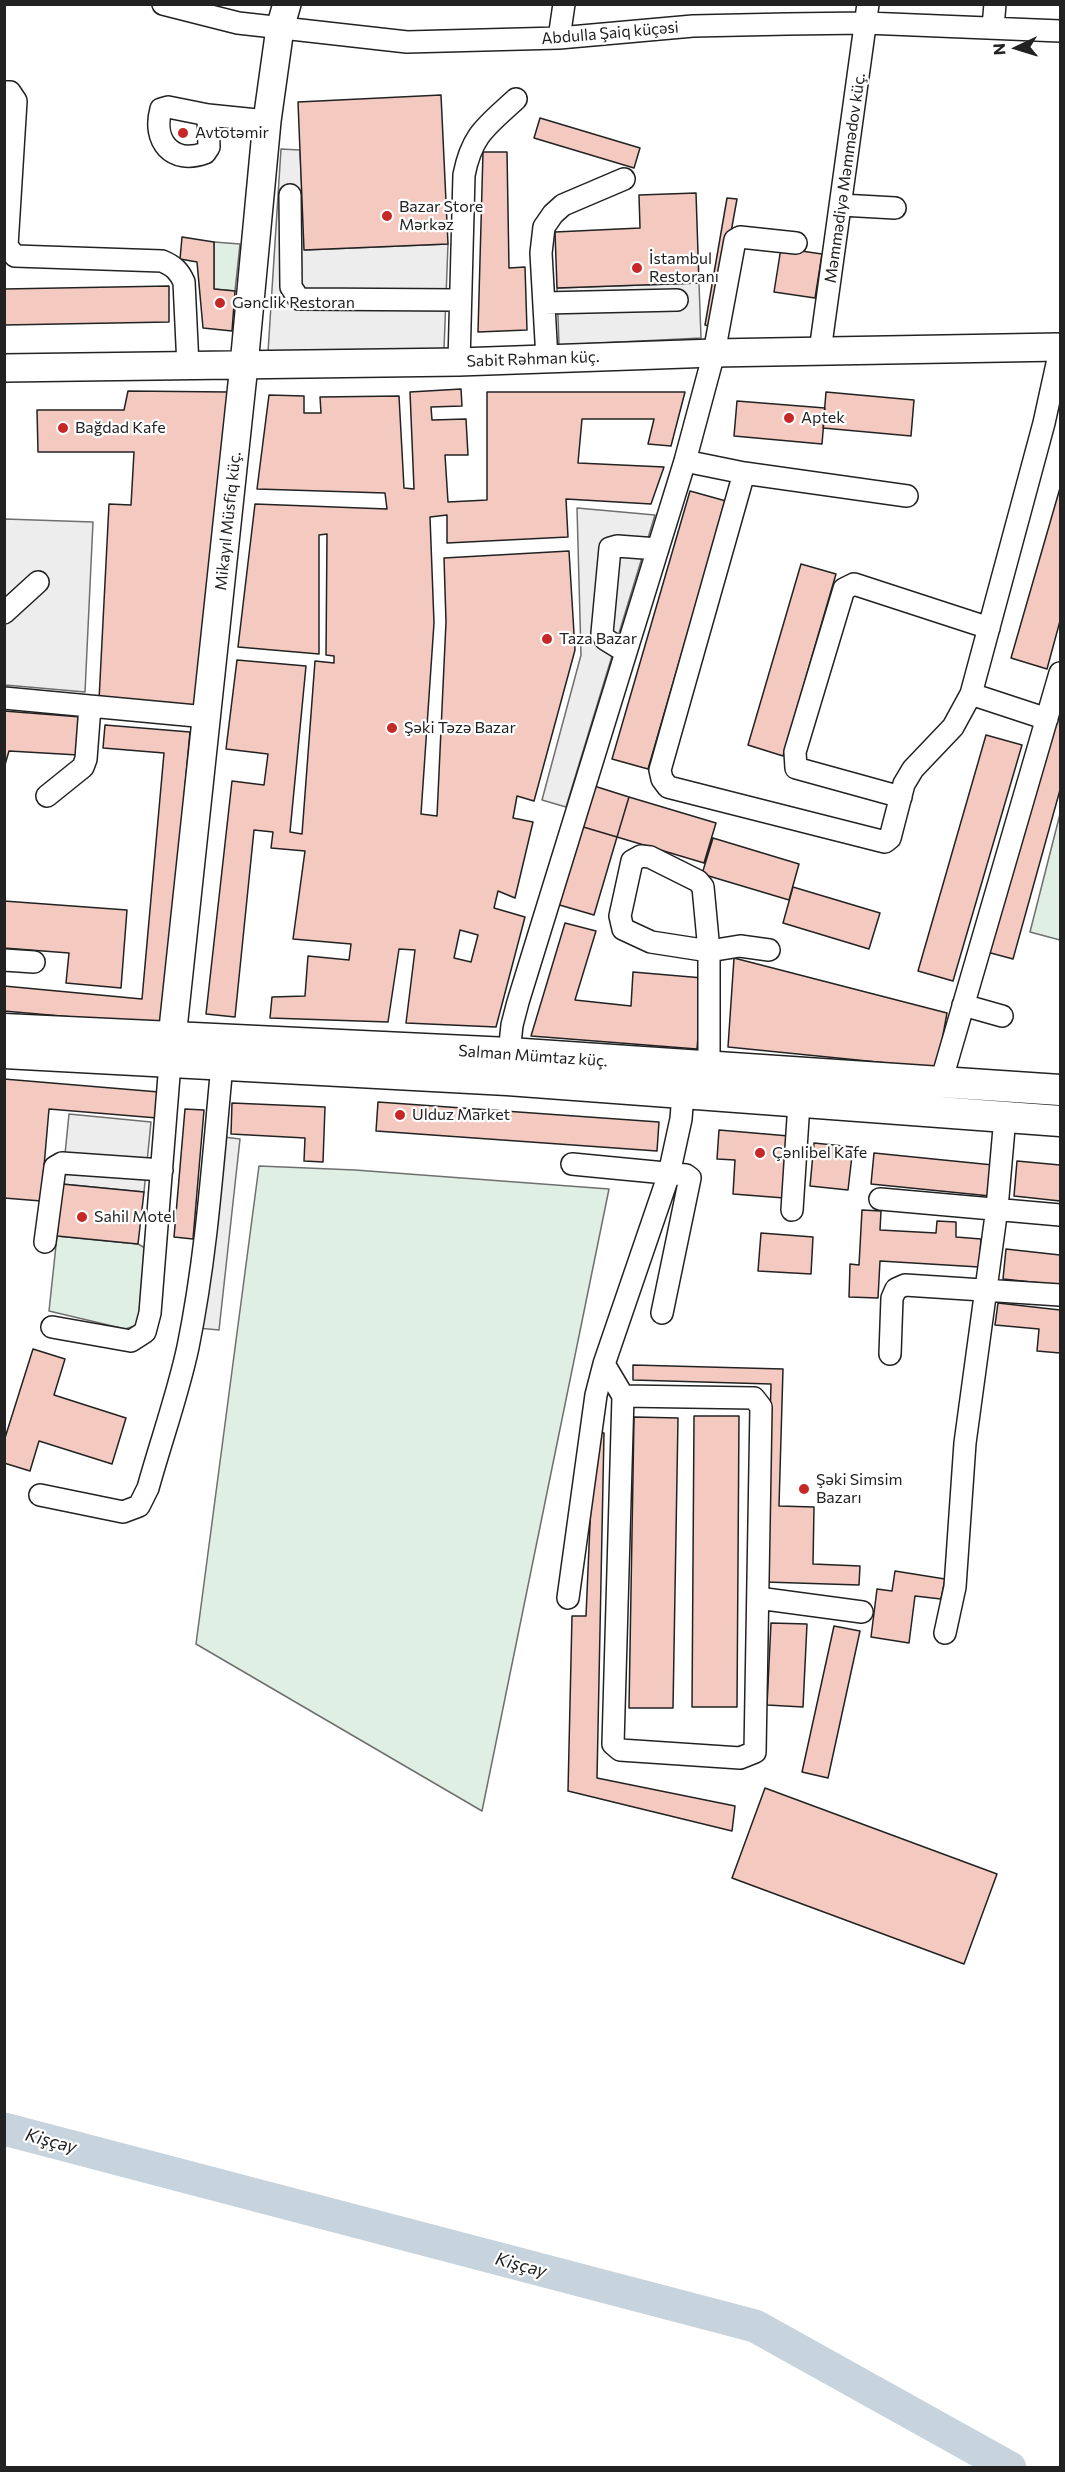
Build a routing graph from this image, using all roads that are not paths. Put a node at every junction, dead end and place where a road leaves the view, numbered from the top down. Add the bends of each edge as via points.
1 (163, 4) edge
2 (564, 4) edge
3 (995, 4) edge
4 (867, 14) edge
5 (284, 16) edge
6 (993, 27) junction
7 (1060, 31) edge
8 (559, 38) junction
9 (4, 92) edge
10 (516, 99) dead end
11 (208, 115) dead end
12 (267, 121) junction
13 (624, 179) dead end
14 (290, 195) dead end
15 (842, 205) junction
16 (895, 208) dead end
17 (796, 243) dead end
18 (459, 300) junction
19 (677, 300) dead end
20 (544, 303) junction
21 (1060, 348) edge
22 (820, 351) junction
23 (714, 353) junction
24 (547, 359) junction
25 (459, 362) junction
26 (244, 365) junction
27 (188, 366) junction
28 (4, 368) edge
29 (685, 461) junction
30 (744, 473) junction
31 (907, 496) dead end
32 (658, 549) junction
33 (38, 582) dead end
34 (4, 613) edge
35 (989, 628) junction
36 (626, 652) junction
37 (1059, 683) edge
38 (972, 694) junction
39 (4, 698) edge
40 (90, 706) junction
41 (207, 717) junction
42 (1047, 719) junction
43 (47, 796) dead end
44 (901, 797) junction
45 (769, 950) dead end
46 (709, 951) junction
47 (4, 960) edge
48 (34, 962) dead end
49 (963, 1005) junction
50 (1002, 1016) dead end
51 (4, 1029) edge
52 (171, 1051) junction
53 (4, 1053) edge
54 (509, 1053) junction
55 (222, 1065) junction
56 (772, 1071) junction
57 (692, 1076) junction
58 (941, 1082) junction
59 (1060, 1090) edge
60 (769, 1100) junction
61 (799, 1102) junction
62 (1005, 1117) junction
63 (1060, 1121) edge
64 (572, 1164) dead end
65 (162, 1170) junction
66 (669, 1173) junction
67 (880, 1199) dead end
68 (997, 1208) junction
69 (792, 1210) dead end
70 (1060, 1215) edge
71 (45, 1242) dead end
72 (1060, 1295) edge
73 (662, 1313) dead end
74 (52, 1327) dead end
75 (890, 1354) dead end
76 (604, 1365) junction
77 (623, 1396) junction
78 (40, 1496) dead end
79 (568, 1598) dead end
80 (758, 1599) junction
81 (862, 1612) dead end
82 (945, 1633) dead end

1 - 5 street, Abdulla Şaiq küçəsi via 238,22
2 - 8 street
3 - 6 street
4 - 6 street, Abdulla Şaiq küçəsi
4 - 8 street, Abdulla Şaiq küçəsi
4 - 15 street, Məmmədiyə Məmmədov küç.
5 - 8 street, Abdulla Şaiq küçəsi via 407,42
5 - 12 main road, Mikayıl Müsfiq küç.
6 - 7 street, Abdulla Şaiq küçəsi
9 - 27 street via 10,92 16,101 7,246 15,256 162,261 172,265 184,282
10 - 18 street via 477,136 468,153
11 - 12 street
12 - 26 main road, Mikayıl Müsfiq küç.
13 - 20 street via 563,205 544,227
14 - 18 street via 291,287 299,299
15 - 16 street
15 - 22 street, Məmmədiyə Məmmədov küç.
17 - 23 street via 740,237 735,240
18 - 25 street
19 - 20 street
20 - 24 street
21 - 22 main road, Sabit Rəhman küç.
21 - 35 street
22 - 23 main road, Sabit Rəhman küç.
23 - 24 main road, Sabit Rəhman küç.
23 - 29 street
24 - 25 main road, Sabit Rəhman küç.
25 - 26 main road, Sabit Rəhman küç.
26 - 27 main road, Sabit Rəhman küç.
26 - 41 main road, Mikayıl Müsfiq küç.
27 - 28 main road, Sabit Rəhman küç.
29 - 30 street
29 - 32 street
30 - 31 street
30 - 44 street via 660,770 662,779 668,787 877,842 890,838
32 - 36 street
32 - 36 street via 610,548 602,633
33 - 34 street
35 - 38 street
35 - 44 street via 854,584 844,589 795,752 796,768
36 - 54 street via 518,1002
37 - 42 street
38 - 42 street
38 - 44 street via 953,727 913,769
39 - 40 street
40 - 41 street
40 - 43 street via 83,767
41 - 52 main road, Mikayıl Müsfiq küç.
42 - 49 street
45 - 46 street via 740,946
46 - 46 street via 651,942 623,929 620,916 632,861 650,857 703,886
46 - 57 street
47 - 48 street
49 - 50 street
49 - 58 street
51 - 52 highway, Salman Mümtaz küç.
52 - 53 highway
52 - 54 highway, Salman Mümtaz küç.
52 - 55 highway
52 - 65 street
54 - 57 highway, Salman Mümtaz küç.
55 - 57 highway via 507,1080
55 - 78 street via 208,1220 189,1340 148,1488 139,1506 123,1512
56 - 57 highway, Salman Mümtaz küç.
56 - 58 highway, Salman Mümtaz küç.
56 - 60 highway
57 - 60 highway
57 - 66 street
58 - 59 highway, Salman Mümtaz küç.
60 - 61 highway
61 - 62 highway
61 - 69 street
62 - 63 highway
62 - 68 street
64 - 66 street
65 - 71 street via 62,1163 55,1167
65 - 74 street via 145,1332 131,1341
66 - 73 street via 686,1175 690,1184
66 - 76 street
67 - 68 street
68 - 70 street
68 - 82 street via 965,1443 955,1587
72 - 75 street via 905,1285 896,1289 891,1298
76 - 77 street
76 - 79 street via 596,1395
77 - 80 street via 754,1398 761,1407
77 - 80 street via 613,1744 620,1750 740,1758 755,1752
80 - 81 street

